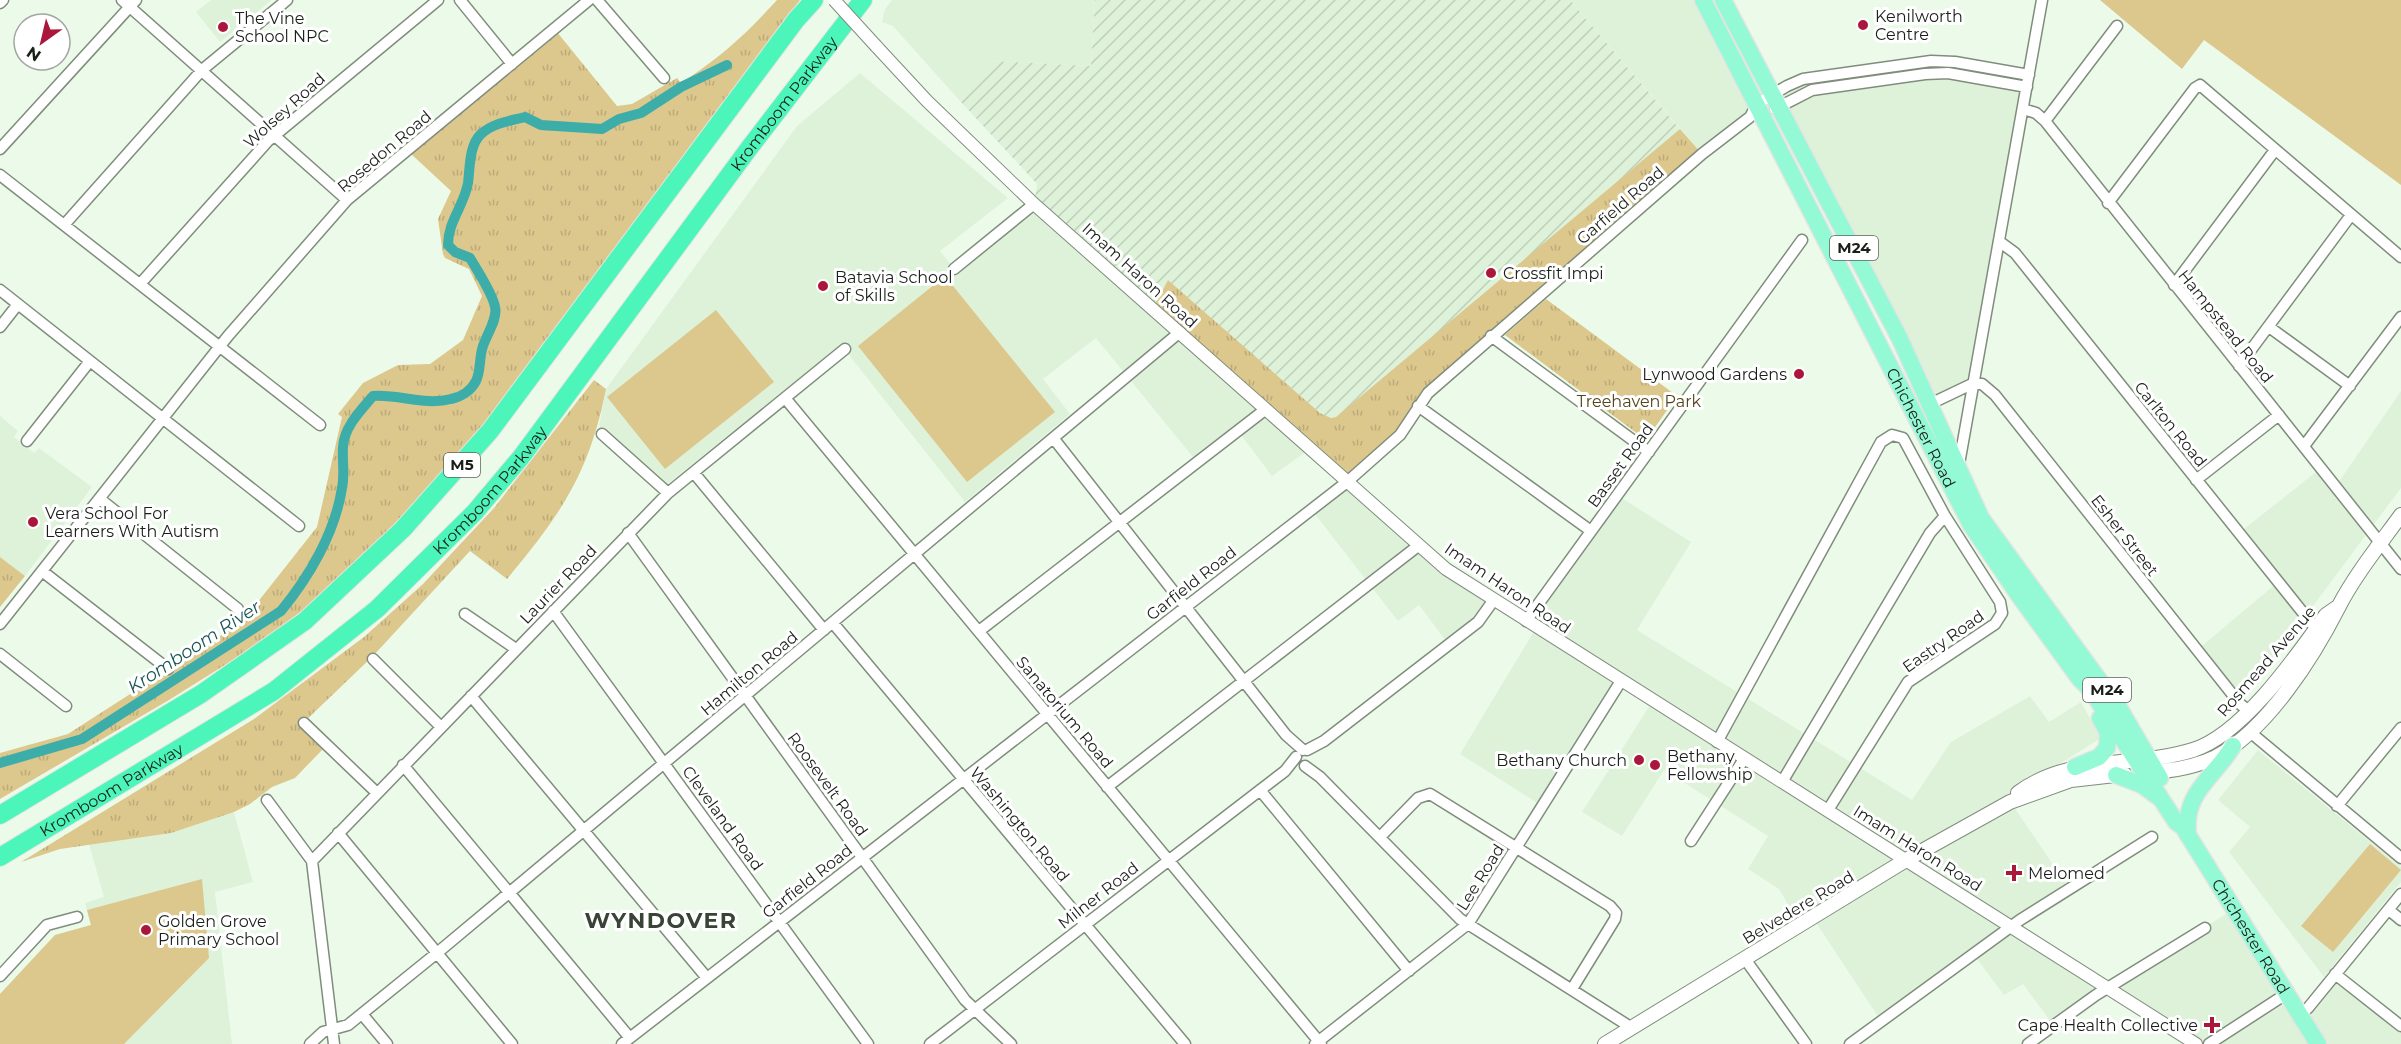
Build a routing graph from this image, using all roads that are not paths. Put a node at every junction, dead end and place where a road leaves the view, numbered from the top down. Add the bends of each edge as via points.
1 (287, 0) edge
2 (438, 0) edge
3 (460, 0) edge
4 (589, 0) edge
5 (597, 0) edge
6 (811, 0) edge
7 (834, 0) edge
8 (862, 0) edge
9 (1703, 0) edge
10 (1723, 0) edge
11 (2042, 0) edge
12 (129, 2) edge
13 (2117, 26) dead end
14 (512, 63) junction
15 (202, 70) junction
16 (2029, 75) junction
17 (664, 78) dead end
18 (2027, 87) junction
19 (1775, 101) junction
20 (2023, 109) junction
21 (1757, 112) junction
22 (2045, 122) junction
23 (275, 134) junction
24 (0, 149) edge
25 (2275, 150) junction
26 (0, 175) edge
27 (347, 200) junction
28 (2108, 202) junction
29 (1034, 204) junction
30 (2351, 215) junction
31 (64, 225) junction
32 (1802, 240) dead end
33 (2000, 242) junction
34 (2401, 257) edge
35 (954, 269) dead end
36 (140, 284) junction
37 (2174, 285) junction
38 (0, 290) edge
39 (18, 304) junction
40 (2401, 318) edge
41 (0, 327) edge
42 (2269, 327) junction
43 (1180, 332) junction
44 (1491, 336) junction
45 (220, 347) junction
46 (845, 350) dead end
47 (90, 361) junction
48 (2239, 366) junction
49 (1974, 383) junction
50 (2350, 386) junction
51 (785, 399) junction
52 (1930, 404) junction
53 (1418, 406) junction
54 (1266, 409) junction
55 (2279, 415) junction
56 (164, 419) junction
57 (320, 425) dead end
58 (602, 434) dead end
59 (1054, 439) junction
60 (27, 441) dead end
61 (2304, 446) junction
62 (1649, 452) junction
63 (1959, 471) junction
64 (694, 473) junction
65 (2196, 480) junction
66 (1347, 482) junction
67 (668, 493) junction
68 (100, 499) junction
69 (2401, 515) edge
70 (1945, 516) junction
71 (1119, 522) junction
72 (300, 526) dead end
73 (1591, 531) junction
74 (628, 533) junction
75 (2381, 544) junction
76 (1418, 546) junction
77 (915, 554) junction
78 (2401, 569) edge
79 (42, 571) junction
80 (1493, 601) junction
81 (2340, 606) junction
82 (1185, 607) junction
83 (238, 609) dead end
84 (553, 611) junction
85 (465, 614) dead end
86 (1526, 621) junction
87 (0, 624) edge
88 (828, 627) junction
89 (2316, 628) junction
90 (979, 631) junction
91 (516, 649) junction
92 (0, 654) edge
93 (373, 659) dead end
94 (168, 669) dead end
95 (2079, 678) junction
96 (1621, 681) junction
97 (1244, 682) junction
98 (2292, 682) junction
99 (471, 696) junction
100 (746, 696) junction
101 (66, 706) dead end
102 (2249, 711) junction
103 (1047, 714) junction
104 (304, 723) dead end
105 (441, 727) junction
106 (2401, 728) edge
107 (2250, 732) junction
108 (1717, 742) junction
109 (2234, 746) junction
110 (1304, 758) junction
111 (1744, 759) junction
112 (664, 763) junction
113 (403, 765) junction
114 (2147, 765) junction
115 (2075, 767) junction
116 (2116, 775) junction
117 (963, 779) junction
118 (1782, 782) junction
119 (1107, 787) junction
120 (1260, 790) junction
121 (377, 793) junction
122 (267, 800) dead end
123 (2010, 801) junction
124 (2337, 806) junction
125 (2168, 807) junction
126 (1828, 810) junction
127 (0, 815) edge
128 (584, 830) junction
129 (2185, 831) junction
130 (338, 833) junction
131 (1380, 837) junction
132 (2152, 837) dead end
133 (1691, 841) dead end
134 (1516, 847) junction
135 (0, 857) edge
136 (862, 858) junction
137 (2401, 858) edge
138 (1169, 860) junction
139 (1906, 860) junction
140 (312, 861) junction
141 (510, 892) junction
142 (2401, 894) edge
143 (2389, 910) junction
144 (77, 917) dead end
145 (2401, 920) edge
146 (780, 922) junction
147 (1085, 924) junction
148 (1468, 924) junction
149 (2011, 927) junction
150 (2205, 928) dead end
151 (437, 953) junction
152 (1745, 959) junction
153 (1409, 970) junction
154 (2335, 974) junction
155 (0, 976) edge
156 (707, 978) junction
157 (2109, 987) junction
158 (1572, 989) junction
159 (2286, 994) junction
160 (973, 1011) junction
161 (362, 1014) junction
162 (2299, 1014) junction
163 (2401, 1026) edge
164 (1632, 1028) junction
165 (333, 1029) junction
166 (626, 1041) edge
167 (1318, 1043) edge
168 (310, 1044) edge
169 (334, 1044) edge
170 (387, 1044) edge
171 (512, 1044) edge
172 (868, 1044) edge
173 (930, 1044) edge
174 (1011, 1044) edge
175 (1185, 1044) edge
176 (1605, 1044) edge
177 (1806, 1044) edge
178 (1850, 1044) edge
179 (2028, 1044) edge
180 (2196, 1044) edge
181 (2209, 1044) edge
182 (2318, 1044) edge

1 - 15 street
2 - 23 street, Wolsey Road
3 - 14 street
4 - 14 street, Rosedon Road
5 - 17 street
6 - 127 highway, M5 via 490,431 403,530 305,621 201,694
7 - 29 street, Imam Haron Road, bridge via 927,101
8 - 135 highway, Kromboom Parkway / M5 via 522,456 475,512 377,609 274,691
9 - 21 main road, Chichester Road / M24
10 - 19 main road, Chichester Road / M24
11 - 16 street
12 - 15 street
12 - 24 street
13 - 22 street
14 - 27 street, Rosedon Road
15 - 23 street
15 - 31 street
16 - 18 street
16 - 19 street, Garfield Road via 1931,61 1803,79
18 - 19 street, Garfield Road via 1937,73 1818,88
18 - 20 street
19 - 21 street, Garfield Road
19 - 52 main road, Chichester Road / M24 via 1839,219
20 - 22 street, Hampstead Road via 2036,113
20 - 33 street
21 - 44 street, Garfield Road via 1702,154
21 - 95 main road, Chichester Road / M24 via 1971,525
22 - 28 street, Hampstead Road
23 - 27 street
23 - 36 street, Wolsey Road
25 - 28 street via 2198,84
25 - 30 street
25 - 37 street
26 - 31 street
27 - 45 street, Rosedon Road
28 - 37 street, Hampstead Road
29 - 35 street
29 - 43 street, Imam Haron Road
30 - 34 street
30 - 42 street
31 - 36 street
32 - 62 street, Basset Road
33 - 49 street
33 - 65 street, Carlton Road via 2015,253
36 - 45 street
37 - 48 street, Hampstead Road
38 - 39 street
39 - 41 street
39 - 47 street
40 - 50 street
42 - 48 street
42 - 50 street
43 - 54 street, Imam Haron Road
43 - 59 street, Hamilton Road
44 - 53 street, Garfield Road
44 - 62 street
45 - 56 street, Rosedon Road
45 - 57 street
46 - 51 street, Laurier Road
47 - 56 street
47 - 60 street
48 - 55 street, Hampstead Road
49 - 52 street
49 - 63 street
49 - 102 street, Esher Street via 1982,384 1995,395
50 - 61 street
51 - 64 street, Laurier Road
51 - 77 street, Sanatorium Road
52 - 63 main road, Chichester Road / M24
53 - 66 street, Garfield Road via 1400,435
53 - 73 street
54 - 66 street, Imam Haron Road
54 - 71 street
55 - 61 street, Hampstead Road
55 - 65 street
56 - 68 street, Rosedon Road
56 - 72 street
58 - 67 street
59 - 71 street
59 - 77 street, Hamilton Road
61 - 75 street, Hampstead Road
62 - 73 street, Basset Road
63 - 114 main road, Chichester Road / M24 via 1989,531 2101,682
64 - 67 street, Laurier Road
64 - 88 street, Washington Road
65 - 89 street, Carlton Road
66 - 76 street, Imam Haron Road
66 - 82 street, Garfield Road
67 - 74 street, Laurier Road
68 - 79 street, Rosedon Road
68 - 83 street
69 - 75 main road, Rosmead Avenue
70 - 108 street, Eastry Road via 1910,447 1903,438 1887,437
70 - 118 street via 1930,533
70 - 126 street, Eastry Road via 2001,604 2001,617 1908,682
71 - 82 street
71 - 90 street
73 - 86 street, Basset Road
74 - 84 street, Laurier Road
74 - 100 street, Roosevelt Road
75 - 78 street, Hampstead Road
75 - 81 main road, Rosmead Avenue
76 - 80 street, Imam Haron Road
76 - 97 street
77 - 88 street, Hamilton Road
77 - 90 street, Sanatorium Road
79 - 87 street, Rosedon Road
79 - 94 street
80 - 86 street, Imam Haron Road
80 - 110 street, Milner Road via 1482,618
81 - 89 main road, Rosmead Avenue
81 - 98 main road, Rosmead Avenue
82 - 97 street
82 - 103 street, Garfield Road
84 - 91 street, Laurier Road
84 - 112 street, Cleveland Road
85 - 91 street
86 - 96 street, Imam Haron Road
88 - 100 street, Hamilton Road
88 - 117 street, Washington Road
89 - 102 main road, Rosmead Avenue
90 - 103 street, Sanatorium Road
91 - 99 street, Laurier Road
92 - 101 street
93 - 105 street
95 - 114 main road, Chichester Road / M24
95 - 115 main road via 2109,741 2099,757
96 - 108 street, Imam Haron Road
96 - 134 street, Lee Road
97 - 110 street
97 - 119 street
98 - 102 main road via 2263,708
98 - 107 main road, Rosmead Avenue
99 - 105 street, Laurier Road
99 - 128 street
100 - 112 street, Hamilton Road
100 - 136 street, Roosevelt Road
102 - 114 main road, Rosmead Avenue via 2230,730 2206,745
103 - 117 street, Garfield Road
103 - 119 street, Sanatorium Road
104 - 121 street
105 - 113 street, Laurier Road
106 - 124 street
107 - 109 main road, Rosmead Avenue
107 - 124 street
108 - 111 street, Imam Haron Road
109 - 114 main road, Rosmead Avenue via 2193,766
109 - 129 main road via 2192,798
110 - 120 street, Milner Road
110 - 131 street
111 - 118 street, Imam Haron Road
111 - 133 street
112 - 128 street, Hamilton Road
112 - 146 street, Cleveland Road
113 - 121 street, Laurier Road
113 - 141 street
114 - 115 main road, Belvedere Road
114 - 116 main road, Belvedere Road
114 - 125 main road, Chichester Road / M24
114 - 129 main road, Chichester Road / M24 via 2180,813
115 - 123 main road, Belvedere Road via 2032,784
116 - 123 main road, Belvedere Road via 2065,781
116 - 125 main road via 2142,785
117 - 136 street, Garfield Road
117 - 147 street, Washington Road
118 - 126 street, Imam Haron Road
119 - 138 street, Sanatorium Road
120 - 138 street, Milner Road
120 - 153 street
121 - 130 street, Laurier Road
122 - 140 street
123 - 139 main road, Belvedere Road
124 - 137 street
125 - 129 main road, Chichester Road / M24
126 - 139 street, Imam Haron Road
128 - 141 street, Hamilton Road
128 - 156 street
129 - 159 main road, Chichester Road / M24
130 - 140 street, Laurier Road
130 - 151 street
131 - 134 street via 1418,798 1430,794
131 - 148 street
132 - 149 street
134 - 148 street, Lee Road
134 - 158 street via 1616,913
136 - 146 street, Garfield Road
136 - 160 street, Roosevelt Road
138 - 147 street, Milner Road
138 - 167 street, Sanatorium Road
139 - 149 street, Imam Haron Road
139 - 152 main road, Belvedere Road
140 - 165 street
141 - 151 street, Hamilton Road
141 - 166 street
142 - 143 street
143 - 145 street
143 - 154 street
144 - 155 street via 47,925
146 - 156 street, Garfield Road
146 - 172 street, Cleveland Road
147 - 160 street, Milner Road
147 - 175 street, Washington Road
148 - 153 street, Lee Road
148 - 158 street
149 - 157 street, Imam Haron Road
149 - 178 street
150 - 157 street
151 - 161 street, Hamilton Road
151 - 171 street
152 - 164 main road, Belvedere Road
152 - 177 street
153 - 167 street, Lee Road
154 - 162 street
154 - 163 street
156 - 166 street, Garfield Road
157 - 179 street
157 - 180 street, Imam Haron Road
158 - 164 street
159 - 162 main road, Chichester Road / M24
159 - 181 street
160 - 173 street, Milner Road
160 - 174 street, Roosevelt Road
161 - 165 street, Hamilton Road via 348,1025
161 - 170 street
162 - 182 main road, Chichester Road / M24
164 - 176 main road, Belvedere Road
165 - 168 street, Hamilton Road
165 - 169 street

